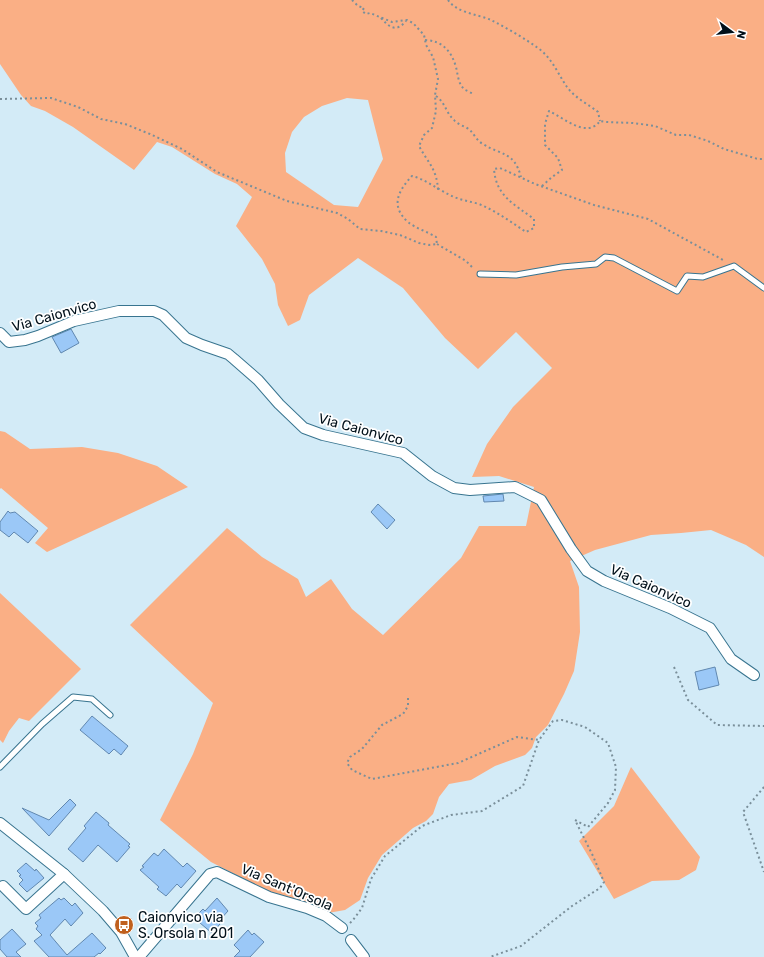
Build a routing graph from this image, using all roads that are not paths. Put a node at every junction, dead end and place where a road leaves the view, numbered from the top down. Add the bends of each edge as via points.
1 (480, 274) road end
2 (764, 288) edge
3 (0, 333) edge
4 (754, 675) dead end
5 (110, 715) dead end
6 (0, 767) edge
7 (0, 822) edge
8 (64, 874) junction
9 (3, 886) dead end
10 (342, 928) road end
11 (351, 940) dead end
12 (135, 957) edge
13 (139, 957) edge
14 (364, 957) edge

1 - 2 lane via 516,275 596,264 606,257 614,258 677,291 687,276 703,277 734,266
3 - 4 street, Via Caionvico via 9,342 25,340 74,321 120,311 154,310 163,315 186,338 228,354 258,380 304,428 323,435 403,453 432,476 454,488 470,490 515,487 541,500 587,571 710,628 731,659
5 - 6 lane via 92,699 72,697
7 - 8 street
8 - 9 street via 26,909
8 - 12 street via 121,932
10 - 13 street, Via Sant'Orsola via 326,916 269,897 217,872 210,874
11 - 14 street

